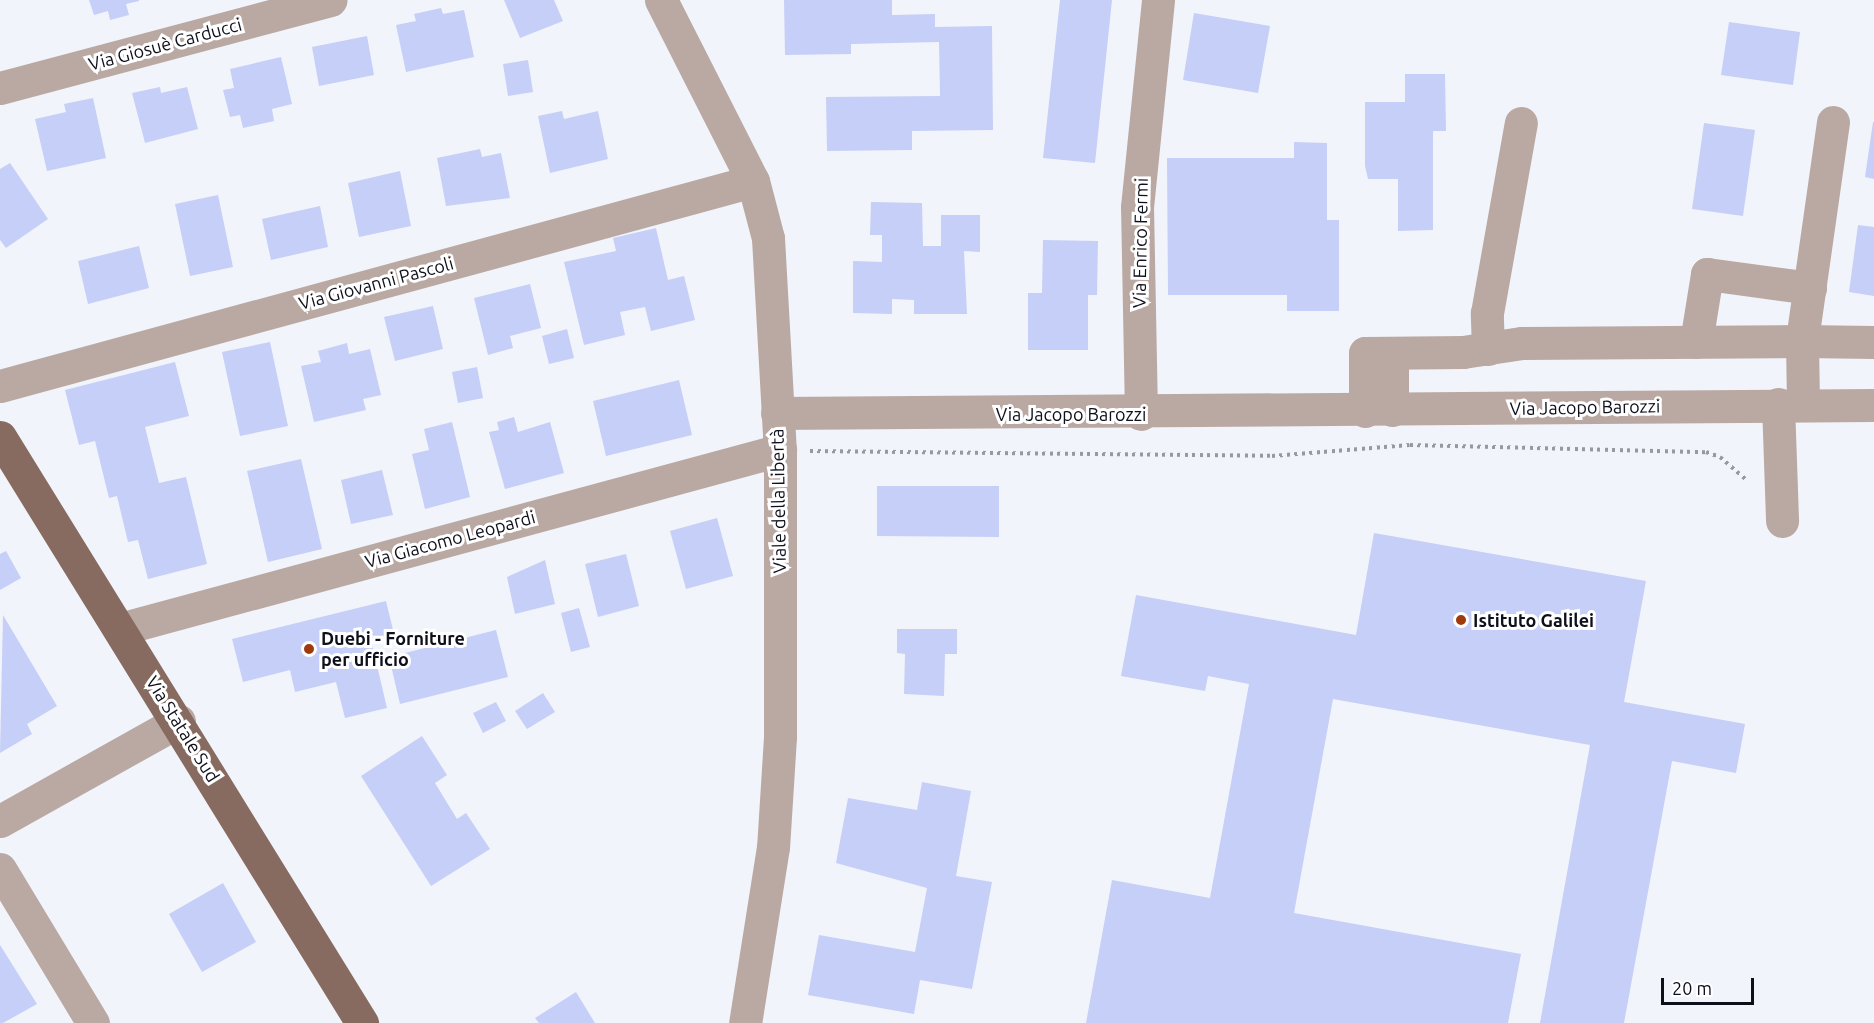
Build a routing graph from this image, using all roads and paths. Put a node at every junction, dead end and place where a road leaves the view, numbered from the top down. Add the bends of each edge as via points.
1 (330, 0) edge
2 (661, 0) edge
3 (1158, 0) edge
4 (0, 88) edge
5 (1833, 122) dead end
6 (1521, 123) dead end
7 (753, 181) junction
8 (1810, 288) junction
9 (1802, 341) junction
10 (1696, 342) junction
11 (1874, 342) edge
12 (1488, 349) junction
13 (0, 386) edge
14 (1790, 404) junction
15 (1874, 405) edge
16 (1378, 410) junction
17 (777, 413) junction
18 (1141, 414) junction
19 (0, 437) edge
20 (780, 450) junction
21 (1781, 481) junction
22 (1782, 521) dead end
23 (120, 629) junction
24 (179, 721) junction
25 (0, 821) edge
26 (0, 869) edge
27 (93, 1023) edge
28 (362, 1023) edge
29 (745, 1023) edge

1 - 4 street, Via Giosuè Carducci
2 - 7 street, Viale della Libertà
3 - 18 street, Via Enrico Fermi via 1137,207
5 - 8 street
6 - 12 street via 1487,313
7 - 13 street, Via Giovanni Pascoli
7 - 17 street, Viale della Libertà via 768,238
8 - 9 street
8 - 10 street via 1707,274
9 - 10 street
9 - 11 street
9 - 14 street
10 - 12 street
12 - 16 street via 1365,353
14 - 15 street, Via Jacopo Barozzi
14 - 16 street, Via Jacopo Barozzi
14 - 21 street
16 - 18 street, Via Jacopo Barozzi
17 - 18 street, Via Jacopo Barozzi
17 - 20 street, Viale della Libertà
19 - 23 main road, Via Statale Sud
20 - 21 path via 1272,456 1410,445 1706,452 1720,457 1744,481
20 - 23 street, Via Giacomo Leopardi
20 - 29 street, Viale della Libertà via 780,737 773,848
21 - 22 street
23 - 24 main road, Via Statale Sud
24 - 25 street
24 - 28 main road, Via Statale Sud
26 - 27 street

